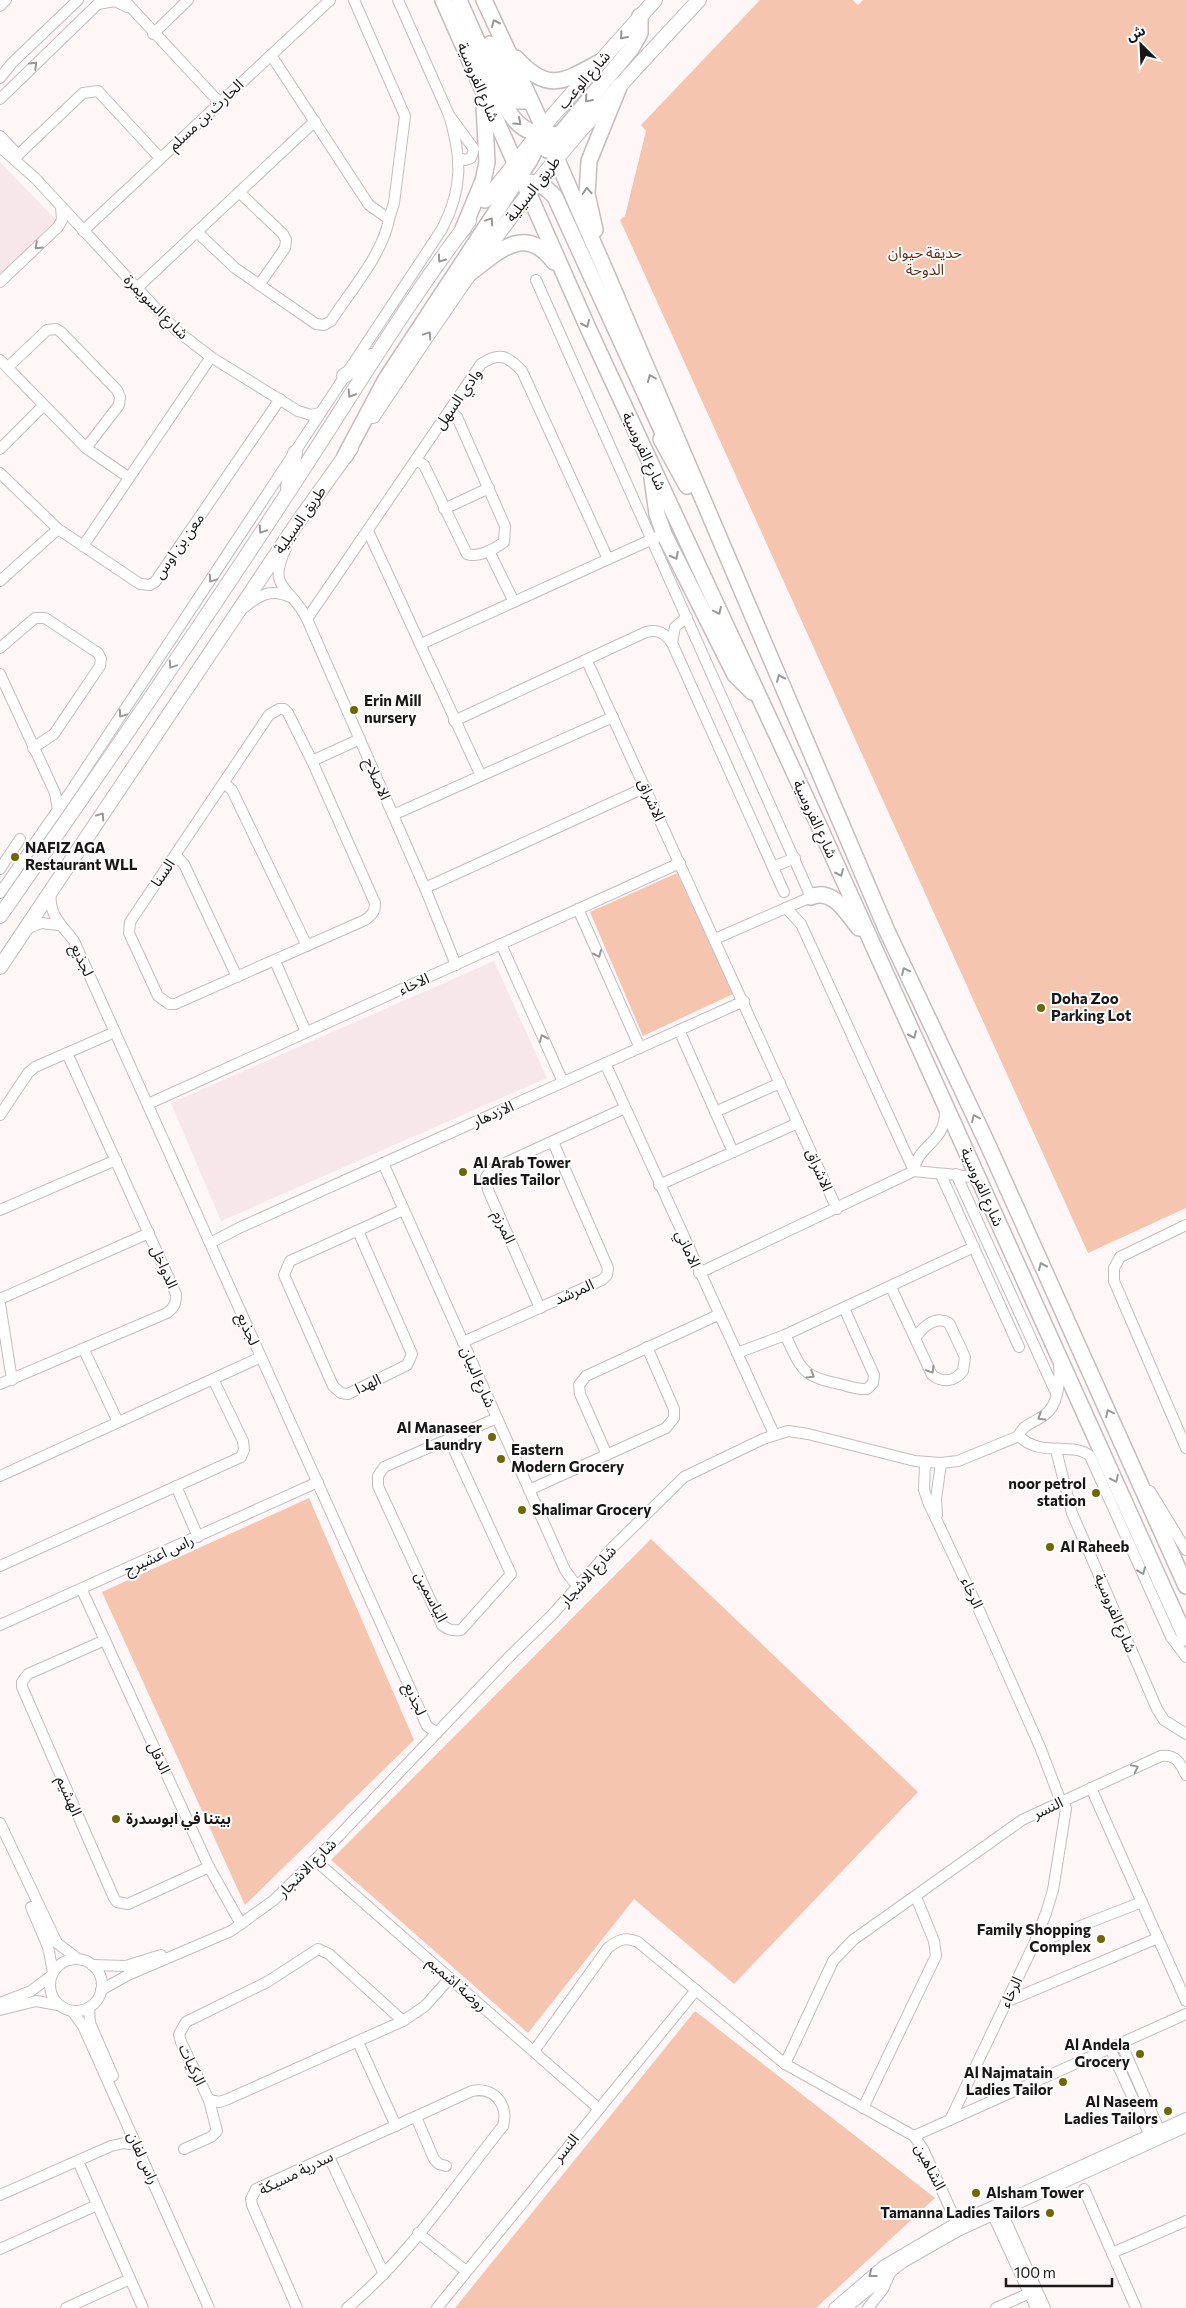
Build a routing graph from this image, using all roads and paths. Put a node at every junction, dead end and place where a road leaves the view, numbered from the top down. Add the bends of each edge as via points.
1 (6, 0) edge
2 (78, 0) edge
3 (188, 0) edge
4 (330, 0) edge
5 (354, 0) edge
6 (398, 0) edge
7 (443, 0) edge
8 (459, 0) edge
9 (469, 0) edge
10 (484, 0) edge
11 (656, 0) edge
12 (699, 0) edge
13 (100, 2) edge
14 (126, 4) edge
15 (0, 6) edge
16 (640, 16) junction
17 (154, 34) junction
18 (505, 47) junction
19 (271, 55) junction
20 (600, 62) junction
21 (0, 78) edge
22 (619, 87) junction
23 (482, 91) junction
24 (526, 91) junction
25 (0, 99) edge
26 (219, 102) junction
27 (450, 114) junction
28 (315, 121) junction
29 (588, 121) junction
30 (546, 135) junction
31 (0, 136) edge
32 (0, 146) edge
33 (18, 155) junction
34 (160, 158) junction
35 (458, 158) junction
36 (556, 159) junction
37 (35, 178) junction
38 (524, 180) junction
39 (239, 192) junction
40 (485, 200) junction
41 (61, 207) junction
42 (389, 220) junction
43 (542, 225) junction
44 (463, 229) junction
45 (83, 231) junction
46 (197, 232) junction
47 (606, 272) junction
48 (470, 273) junction
49 (566, 279) junction
50 (536, 280) dead end
51 (0, 282) edge
52 (259, 285) junction
53 (137, 288) junction
54 (379, 351) junction
55 (211, 357) junction
56 (4, 363) edge
57 (344, 376) junction
58 (280, 399) junction
59 (43, 406) junction
60 (298, 411) junction
61 (449, 411) junction
62 (320, 413) junction
63 (309, 430) junction
64 (0, 448) edge
65 (86, 448) junction
66 (295, 453) junction
67 (345, 456) junction
68 (416, 460) junction
69 (649, 460) junction
70 (0, 473) edge
71 (128, 477) junction
72 (688, 486) junction
73 (488, 488) junction
74 (286, 495) junction
75 (444, 509) junction
76 (300, 519) junction
77 (58, 529) junction
78 (368, 531) junction
79 (658, 536) junction
80 (83, 546) junction
81 (489, 551) junction
82 (608, 559) junction
83 (0, 581) edge
84 (291, 597) junction
85 (514, 602) junction
86 (750, 610) junction
87 (236, 614) junction
88 (686, 617) junction
89 (307, 619) junction
90 (672, 643) junction
91 (421, 644) junction
92 (0, 648) edge
93 (588, 660) junction
94 (0, 674) edge
95 (757, 695) junction
96 (613, 717) junction
97 (454, 721) junction
98 (360, 739) junction
99 (33, 748) junction
100 (312, 761) junction
101 (481, 776) junction
102 (224, 783) junction
103 (52, 787) junction
104 (646, 787) junction
105 (71, 791) junction
106 (58, 810) junction
107 (393, 815) junction
108 (20, 839) dead end
109 (175, 855) junction
110 (795, 858) junction
111 (680, 863) junction
112 (773, 867) junction
113 (0, 869) edge
114 (2, 885) edge
115 (425, 888) junction
116 (51, 891) junction
117 (784, 892) dead end
118 (814, 896) junction
119 (786, 908) junction
120 (578, 910) junction
121 (0, 916) edge
122 (59, 925) junction
123 (26, 930) junction
124 (715, 939) junction
125 (870, 940) junction
126 (501, 944) junction
127 (307, 946) junction
128 (275, 961) junction
129 (456, 964) junction
130 (0, 967) edge
131 (237, 977) junction
132 (744, 1001) junction
133 (679, 1030) junction
134 (115, 1032) junction
135 (306, 1032) junction
136 (640, 1048) junction
137 (67, 1053) junction
138 (605, 1063) junction
139 (563, 1082) junction
140 (780, 1083) junction
141 (148, 1104) junction
142 (944, 1105) junction
143 (625, 1108) junction
144 (715, 1112) junction
145 (0, 1115) edge
146 (798, 1123) junction
147 (553, 1142) junction
148 (733, 1152) junction
149 (116, 1160) junction
150 (383, 1163) junction
151 (914, 1171) junction
152 (956, 1174) junction
153 (941, 1175) junction
154 (978, 1179) junction
155 (659, 1185) junction
156 (837, 1209) junction
157 (0, 1210) edge
158 (402, 1210) junction
159 (1186, 1224) edge
160 (358, 1231) junction
161 (149, 1234) junction
162 (209, 1241) junction
163 (974, 1247) junction
164 (699, 1273) junction
165 (892, 1287) junction
166 (0, 1299) edge
167 (0, 1304) edge
168 (540, 1308) junction
169 (844, 1308) junction
170 (718, 1315) junction
171 (910, 1326) junction
172 (924, 1326) junction
173 (785, 1335) junction
174 (915, 1338) junction
175 (463, 1342) junction
176 (647, 1347) junction
177 (1019, 1347) dead end
178 (84, 1350) junction
179 (737, 1353) junction
180 (261, 1357) junction
181 (1059, 1358) junction
182 (213, 1379) junction
183 (12, 1380) junction
184 (0, 1384) edge
185 (1056, 1392) junction
186 (497, 1418) junction
187 (118, 1422) junction
188 (774, 1434) junction
189 (1019, 1436) junction
190 (449, 1439) junction
191 (1186, 1448) edge
192 (1056, 1450) junction
193 (607, 1455) junction
194 (1130, 1458) junction
195 (925, 1463) junction
196 (941, 1463) junction
197 (0, 1476) edge
198 (318, 1482) junction
199 (176, 1486) junction
200 (529, 1490) junction
201 (940, 1523) junction
202 (198, 1537) junction
203 (1186, 1550) edge
204 (0, 1566) edge
205 (580, 1585) junction
206 (1186, 1586) edge
207 (82, 1590) junction
208 (0, 1625) edge
209 (1186, 1638) edge
210 (105, 1640) junction
211 (1186, 1657) edge
212 (438, 1733) junction
213 (1186, 1734) edge
214 (1186, 1775) edge
215 (1091, 1788) junction
216 (1062, 1801) junction
217 (0, 1823) edge
218 (0, 1838) edge
219 (315, 1860) junction
220 (209, 1867) junction
221 (916, 1897) junction
222 (1142, 1902) junction
223 (241, 1924) junction
224 (1158, 1938) junction
225 (1034, 1944) junction
226 (78, 1959) junction
227 (92, 1965) junction
228 (52, 1974) junction
229 (450, 1978) junction
230 (101, 1990) junction
231 (696, 1990) junction
232 (1186, 2001) edge
233 (1006, 2002) junction
234 (0, 2003) edge
235 (58, 2005) junction
236 (89, 2008) junction
237 (0, 2010) edge
238 (72, 2011) junction
239 (1186, 2014) edge
240 (403, 2021) junction
241 (358, 2042) junction
242 (1121, 2043) junction
243 (1110, 2048) junction
244 (534, 2051) junction
245 (785, 2064) junction
246 (209, 2100) junction
247 (598, 2108) junction
248 (863, 2108) junction
249 (416, 2117) junction
250 (1186, 2118) edge
251 (950, 2120) junction
252 (127, 2124) junction
253 (396, 2126) junction
254 (1186, 2127) edge
255 (914, 2136) junction
256 (1156, 2136) junction
257 (136, 2145) junction
258 (111, 2146) junction
259 (184, 2150) dead end
260 (329, 2157) junction
261 (78, 2161) junction
262 (446, 2166) dead end
263 (1084, 2190) dead end
264 (0, 2195) edge
265 (97, 2205) junction
266 (996, 2209) junction
267 (1186, 2221) edge
268 (958, 2226) junction
269 (418, 2233) junction
270 (0, 2249) edge
271 (1112, 2253) junction
272 (889, 2267) junction
273 (466, 2272) junction
274 (384, 2274) junction
275 (130, 2279) junction
276 (1033, 2291) junction
277 (66, 2308) edge
278 (144, 2308) edge
279 (209, 2308) edge
280 (216, 2308) edge
281 (297, 2308) edge
282 (347, 2308) edge
283 (436, 2308) edge
284 (834, 2308) edge
285 (846, 2308) edge
286 (868, 2308) edge
287 (996, 2308) edge
288 (1036, 2308) edge
289 (1045, 2308) edge
290 (1136, 2308) edge

1 - 15 street
2 - 21 street
3 - 17 street
4 - 19 street, الحارث بن مسلم
5 - 42 street via 405,116
6 - 27 street
7 - 23 highway, شارع الفروسية
8 -> 30 highway via 509,111 520,124
9 - 24 highway via 517,101 526,101
18 -> 10 highway, شارع الفروسية
11 - 16 main road, شارع الوعب
12 - 22 main road, شارع الوعب
13 - 14 street
25 -> 13 street
14 - 17 street
16 -> 20 main road, شارع الوعب
16 -> 30 highway via 640,33 631,49
17 - 26 street
18 - 20 highway via 529,73 547,80 566,79
18 - 24 highway, شارع الفروسية
19 - 26 street, الحارث بن مسلم
19 - 28 street
20 - 30 main road, شارع الوعب
22 - 29 main road, طريق السيلية
47 -> 22 highway via 588,200 587,175 593,148
23 - 38 highway, شارع الفروسية
23 - 44 highway via 487,162 483,181
24 - 30 highway, شارع الفروسية
26 - 34 street, الحارث بن مسلم
27 - 35 street
27 - 35 street via 474,149 472,158
28 - 39 street
28 - 42 street via 369,205
29 - 30 highway
29 - 36 main road, طريق السيلية
30 - 36 highway, شارع الفروسية
30 - 38 main road, شارع الوعب
30 - 38 highway via 538,162
31 - 33 street, شارع السويمرة
32 - 37 street, شارع السويمرة
33 - 34 street via 83,93 92,90 98,91
33 - 37 street, شارع السويمرة
34 - 45 street, الحارث بن مسلم
35 - 57 street via 460,170 456,193 442,230
36 - 38 main road, طريق السيلية
36 - 47 highway, شارع الفروسية
37 - 41 street, شارع السويمرة
38 - 40 highway
38 - 40 main road, طريق السيلية
38 - 43 highway, شارع الفروسية
38 - 48 main road, طريق السيلية
67 -> 38 highway via 386,379
38 - 72 highway via 551,193 560,206
39 - 46 street
39 - 52 street via 286,240
40 - 44 main road, طريق السيلية
41 - 45 street, شارع السويمرة
41 -> 51 street via 62,220 58,227
42 - 52 street via 381,245 331,321 324,325 316,324
43 - 49 highway, شارع الفروسية
43 - 72 highway via 545,216 554,218 628,380
44 -> 54 main road, طريق السيلية
45 - 53 street, شارع السويمرة
46 - 52 street via 234,268
46 - 53 street
86 -> 47 highway, شارع الفروسية
48 - 49 highway via 507,246 524,242 545,251
67 -> 48 main road, طريق السيلية
49 -> 69 highway, شارع الفروسية
50 - 79 street
53 - 55 street, شارع السويمرة via 176,330
54 - 57 main road
54 -> 74 main road, طريق السيلية
55 - 58 street, شارع السويمرة
55 - 71 street
56 - 59 street
56 - 65 street via 47,330 56,329 117,390 119,405
57 - 62 street
58 - 60 street, شارع السويمرة
58 - 80 street, معن بن اوس via 155,582 140,584
59 - 64 street
59 - 65 street
60 - 62 street, شارع السويمرة via 311,415
60 - 63 street, شارع السويمرة
61 - 68 street, وادي السهل
61 - 73 street via 457,417
61 - 82 street, وادي السهل via 481,364 492,357 512,360 522,371
62 - 63 street
63 - 66 street
65 - 71 street
66 - 74 main road
66 -> 105 street
67 - 76 main road, طريق السيلية
68 - 75 street via 424,465
68 - 78 street, وادي السهل
69 - 79 highway
69 -> 95 highway, شارع الفروسية
70 - 77 street, معن بن اوس
71 - 80 street
72 - 86 highway
73 - 75 street
73 - 81 street via 506,531 504,542
74 -> 121 main road, طريق السيلية
75 - 81 street via 467,554
76 - 84 street, الاصلاح via 279,564 277,576
76 - 87 main road, طريق السيلية
77 - 80 street, معن بن اوس
77 - 83 street
78 - 89 street, وادي السهل
78 - 91 street
79 - 82 street
79 - 88 street
79 -> 95 highway via 735,675
81 - 85 street
82 - 85 street
84 - 87 street via 276,592 262,595
84 - 89 street, الاصلاح
85 - 91 street
194 -> 86 highway, شارع الفروسية via 988,1145 886,931
116 -> 87 main road, طريق السيلية
88 - 90 street via 675,627
88 - 110 street
89 - 98 street, الاصلاح
90 - 93 street via 664,633 652,630
90 - 112 street
91 - 97 street
92 - 99 street via 40,616 98,653 101,659 100,666 54,734
93 - 96 street, الاشراق
93 - 97 street
94 - 99 street
95 -> 125 highway, شارع الفروسية
96 - 101 street
96 - 104 street, الاشراق
97 - 101 street
98 - 100 street
98 - 107 street, الاصلاح
99 - 103 street
100 - 102 street, السنا via 288,713 279,709 269,715
100 - 127 street, السنا via 375,909 365,920
101 - 107 street
102 - 109 street, السنا
102 - 127 street via 232,790
103 - 105 street
103 - 106 street
104 - 111 street, الاشراق
104 - 115 street
105 - 106 street
106 - 114 street
107 - 115 street, الاصلاح
108 - 113 street
109 - 131 street via 184,864
109 - 131 street, السنا via 128,927 158,996 169,1004 175,1004
110 - 112 street
110 - 118 street
111 - 120 street, الاخاء
111 - 124 street, الاشراق
112 - 117 street
115 - 129 street, الاصلاح
116 - 122 street, لجذيع via 51,909
116 - 123 main road, طريق السيلية
118 - 119 street
118 - 125 highway via 828,895
119 - 124 street
119 - 151 street via 801,924
120 - 126 street, الاخاء
120 -> 136 street
122 - 123 street via 42,923
122 - 134 street, لجذيع via 74,941
123 - 130 main road, طريق السيلية
124 - 132 street, الاشراق
125 -> 142 highway, شارع الفروسية
126 - 129 street, الاخاء
139 -> 126 street
127 - 128 street, السنا
128 - 131 street, السنا
128 - 135 street
129 - 135 street, الاخاء
132 - 133 street, الازدهار
132 - 140 street, الاشراق
133 - 136 street, الازدهار
133 - 144 street
134 - 137 street
134 - 141 street, لجذيع
135 - 141 street, الاخاء
136 - 138 street, الازدهار
137 - 145 street via 28,1073
137 - 149 street, الدواخل
138 - 139 street, الازدهار
138 - 143 street, الاماني
139 - 150 street, الازدهار
140 - 144 street
140 - 146 street, الاشراق
141 - 162 street, لجذيع
142 - 151 street via 942,1132 916,1159
142 - 154 highway, شارع الفروسية
143 - 147 street, المرزم
143 - 155 street, الاماني
144 - 148 street
146 - 148 street
146 - 156 street, الاشراق
147 - 168 street, المرزم via 492,1169 486,1178 488,1190
147 - 168 street, المرشد via 608,1268 602,1280
148 - 155 street
149 - 157 street
149 - 161 street, الدواخل
150 - 158 street, شارع البيان
150 - 162 street, الازدهار
151 - 153 street
151 - 156 street
152 - 153 street
152 - 154 street
152 - 185 street
153 - 163 street
154 - 181 highway, شارع الفروسية
155 - 164 street, الاماني
156 - 164 street
158 - 160 street, الهدا
158 - 175 street, شارع البيان
159 - 191 street via 1120,1257 1114,1268 1114,1281
160 - 160 street, الهدا via 290,1261 284,1275 334,1386 341,1393 348,1394 408,1365 412,1359
161 - 166 street
161 - 178 street, الدواخل via 176,1294 174,1308
162 - 180 street, لجذيع
163 - 165 street
163 - 177 street
164 - 170 street, الاماني
165 - 169 street
165 - 171 street
167 - 183 street
168 - 175 street, المرشد
169 - 173 street
173 -> 169 street via 798,1362 810,1376 867,1389 874,1376
170 - 176 street
170 - 179 street, الاماني
171 - 172 street
171 - 174 street
172 - 174 street
174 -> 172 street via 936,1378 951,1380 963,1371 965,1357 953,1326 945,1320
173 - 179 street
175 - 186 street, شارع البيان
176 - 193 street via 674,1409 674,1418 666,1428
176 - 193 street via 586,1376 579,1385
178 - 183 street, الدواخل
178 - 187 street
179 - 188 street, الاماني
180 - 182 street
180 - 198 street, لجذيع
181 - 185 street, شارع الاشجار
181 -> 209 highway, شارع الفروسية
182 - 187 street
182 - 199 street via 243,1441 244,1450 241,1457
183 - 184 street, الدواخل
185 -> 189 street, شارع الاشجار via 1049,1412 1023,1429
186 - 190 street, الياسمين
186 - 200 street, شارع البيان
187 - 197 street
188 - 195 street, شارع الاشجار via 788,1431 808,1434
188 - 205 street, شارع الاشجار via 676,1483
189 - 192 street via 1036,1446
189 - 196 street, شارع الاشجار via 958,1461
190 - 190 street, الياسمين via 384,1467 378,1476 378,1486 442,1625 456,1631 461,1630 512,1574
192 -> 211 street via 1083,1451 1094,1462 1171,1637
192 - 213 street, شارع الفروسية via 1072,1513 1156,1709 1164,1720
193 - 200 street
194 - 203 street, شارع الفروسية
194 - 206 highway, شارع الفروسية
195 - 196 street, شارع الاشجار
195 - 201 street, الرخاء via 924,1490 931,1511
196 - 201 street, الرخاء via 936,1499
198 - 202 street, راس اعشيرج
198 - 212 street, لجذيع via 427,1726
199 - 202 street
199 - 204 street
200 - 205 street, شارع البيان via 565,1570
201 - 216 street, الرخاء
202 - 207 street, راس اعشيرج
205 - 212 street, شارع الاشجار
207 - 208 street, راس اعشيرج
207 - 210 street, الدقل
210 - 220 street, الدقل
210 - 220 street, الهشيم via 28,1674 22,1687 114,1898 128,1904
212 - 219 street, شارع الاشجار
215 -> 214 street, النسر via 1166,1756 1178,1760
215 - 216 street, النسر
215 - 222 street
216 - 221 street, النسر via 1022,1820
216 - 225 street, الرخاء via 1066,1809 1053,1890
217 - 226 street via 53,1936 63,1950
218 - 228 street via 45,1939
219 - 223 street, شارع الاشجار via 274,1900
219 - 229 street, روضة اشميم
220 - 223 street, الدقل
221 - 245 street, النسر via 842,1950 826,1974
221 - 248 street via 934,1941 936,1956
222 - 224 street
222 - 225 street
223 - 227 street, شارع الاشجار via 126,1966
223 - 230 street, شارع الاشجار via 226,1934 128,1975
224 - 232 street
224 - 233 street
225 - 233 street, الرخاء
226 - 227 street
226 - 228 street via 66,1961
227 - 230 street via 99,1974
228 - 234 street via 31,1991
228 - 235 street via 50,1992
229 - 240 street, الركيات via 426,2006
229 - 244 street, روضة اشميم
230 - 236 street
231 - 244 street via 638,1942 622,1938 608,1948
231 - 245 street
231 - 247 street, النسر
233 - 251 street, الرخاء
235 - 237 street via 36,2001
235 - 238 street
236 - 238 street
236 - 280 street, راس لفان via 90,2023
238 - 252 street, راس لفان via 83,2026
239 - 242 street, الشاهين
240 - 241 street, الركيات
240 - 246 street, الركيات via 330,1954 318,1949 312,1951 266,1982 186,2022 181,2028 181,2042
241 - 246 street, الركيات via 228,2099 220,2102
241 - 253 street
242 - 243 street, الشاهين
242 - 256 street
243 - 251 street, الشاهين
243 - 256 street
244 - 247 street, روضة اشميم
245 - 248 street
246 - 259 street via 216,2134
247 - 273 street, النسر
248 - 255 street
249 - 253 street, سدرية مسيكة
249 - 262 street via 434,2158
249 - 269 street, سدرية مسيكة via 479,2090 497,2098 506,2116 503,2126
250 - 256 street
251 - 255 street, الشاهين
252 - 257 street, راس لفان
252 - 258 street via 122,2136
253 - 260 street, سدرية مسيكة
254 - 256 street
255 - 268 street, الشاهين
256 - 266 street
257 - 258 street
257 - 279 street, راس لفان
258 - 261 street
260 - 274 street
260 - 281 street, سدرية مسيكة via 256,2189 251,2199
261 - 264 street
261 - 265 street
263 - 271 street
265 - 270 street
265 - 275 street
266 - 268 street
266 - 276 street
267 - 271 street
268 - 272 street
269 - 273 street
269 - 274 street, سدرية مسيكة
271 - 290 street
272 -> 284 street
272 - 285 street
272 - 286 street via 883,2289
273 - 283 street, النسر
274 - 282 street, سدرية مسيكة
275 - 277 street
275 - 278 street
276 - 287 street
276 - 288 street
276 - 289 street

